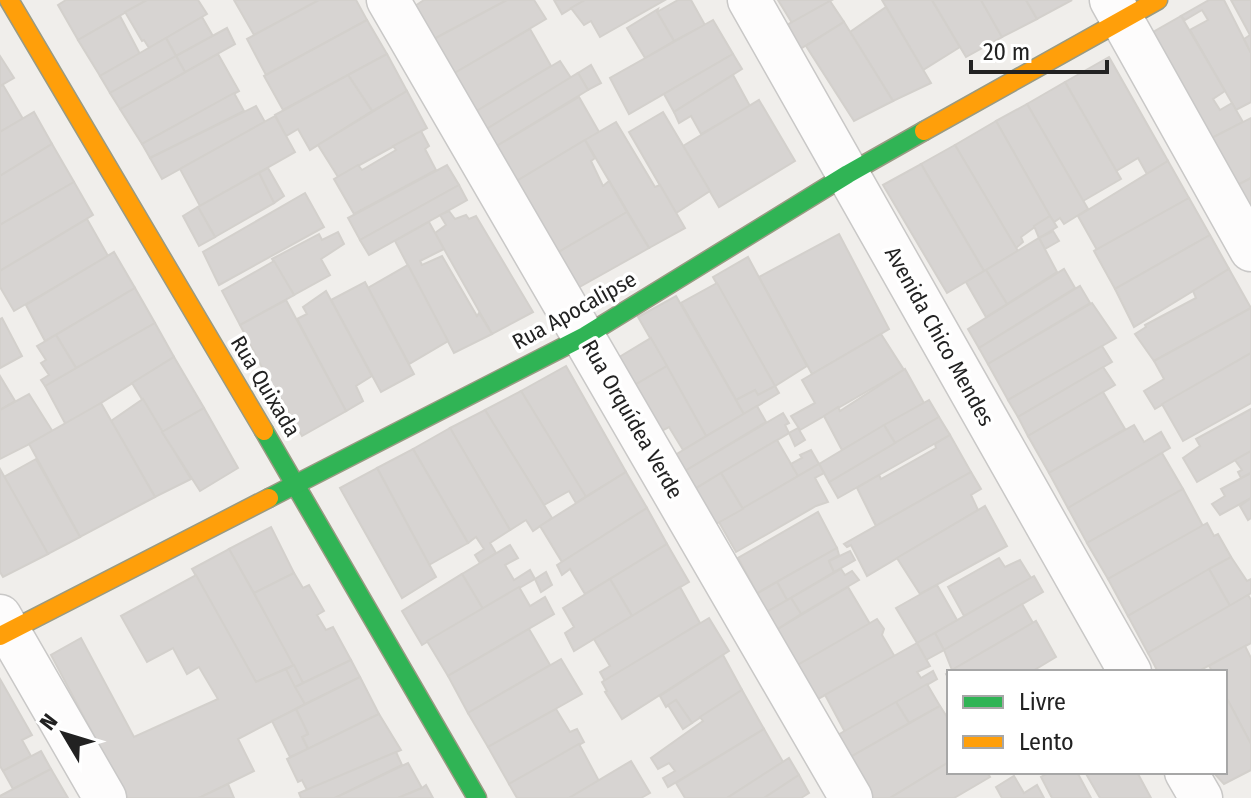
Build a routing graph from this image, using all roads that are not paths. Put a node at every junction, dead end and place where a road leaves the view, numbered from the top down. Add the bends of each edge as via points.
1 (9, 0) edge
2 (388, 0) edge
3 (749, 0) edge
4 (1130, 6) edge
5 (848, 174) junction
6 (1251, 250) edge
7 (585, 336) junction
8 (295, 483) junction
9 (3, 628) edge
10 (1129, 670) edge
11 (1187, 774) edge
12 (105, 798) edge
13 (477, 798) edge
14 (851, 798) edge
15 (1201, 798) edge

1 - 8 street, Rua Quixada
2 - 7 street, Rua Orquídea Verde
3 - 5 street, Avenida Chico Mendes
4 - 5 street, Rua Apocalipse
4 - 6 street
5 - 7 street, Rua Apocalipse
5 - 10 street, Avenida Chico Mendes
7 - 8 street, Rua Apocalipse
7 - 14 street, Rua Orquídea Verde
8 - 9 street, Rua Apocalipse
8 - 13 street, Rua Quixada
9 - 12 street
11 - 15 street

